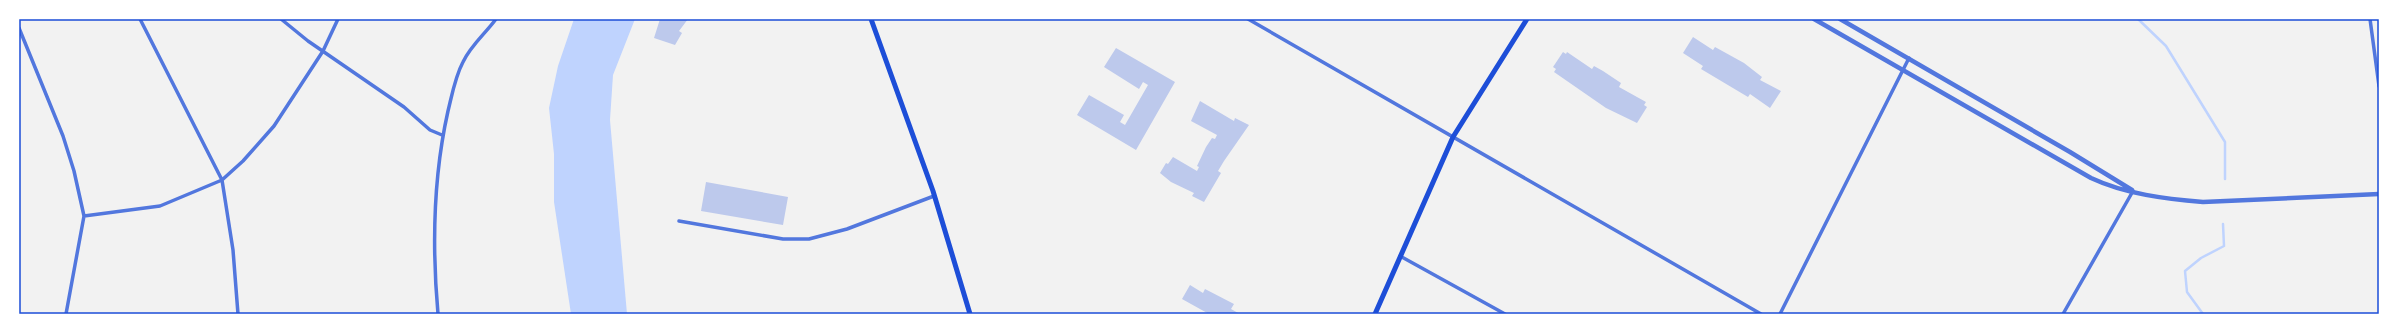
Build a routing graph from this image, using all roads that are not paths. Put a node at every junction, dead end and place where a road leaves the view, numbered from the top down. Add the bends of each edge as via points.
1 (140, 19) edge
2 (281, 19) edge
3 (338, 19) edge
4 (496, 19) edge
5 (871, 19) edge
6 (1248, 19) edge
7 (1527, 19) edge
8 (1814, 19) edge
9 (1840, 19) edge
10 (2370, 19) edge
11 (19, 28) edge
12 (323, 51) junction
13 (1909, 58) junction
14 (1904, 71) junction
15 (2379, 86) edge
16 (442, 135) junction
17 (1453, 137) junction
18 (222, 180) junction
19 (2133, 191) junction
20 (2379, 194) edge
21 (934, 196) junction
22 (84, 216) junction
23 (680, 221) dead end
24 (1400, 256) junction
25 (66, 314) edge
26 (238, 314) edge
27 (438, 314) edge
28 (970, 314) edge
29 (1375, 314) edge
30 (1505, 314) edge
31 (1761, 314) edge
32 (1780, 314) edge
33 (2063, 314) edge

1 - 18 street
2 - 12 street
3 - 12 street
4 - 16 street via 478,39 462,64
5 - 21 main road
6 - 17 street
7 - 17 main road
8 - 14 street
9 - 13 street
10 - 15 street
11 - 22 street via 63,136
12 - 16 street via 404,107 430,130
12 - 18 street via 274,126
13 - 14 street
13 - 19 street
14 - 19 street via 2091,178
14 - 32 street
16 - 27 street via 433,248
17 - 24 main road
17 - 31 street
18 - 22 street via 160,206
18 - 26 street via 233,250
19 - 20 street via 2203,202
19 - 33 street
21 - 23 street via 847,229 809,239 783,238
21 - 28 main road
22 - 25 street
24 - 29 main road
24 - 30 street

